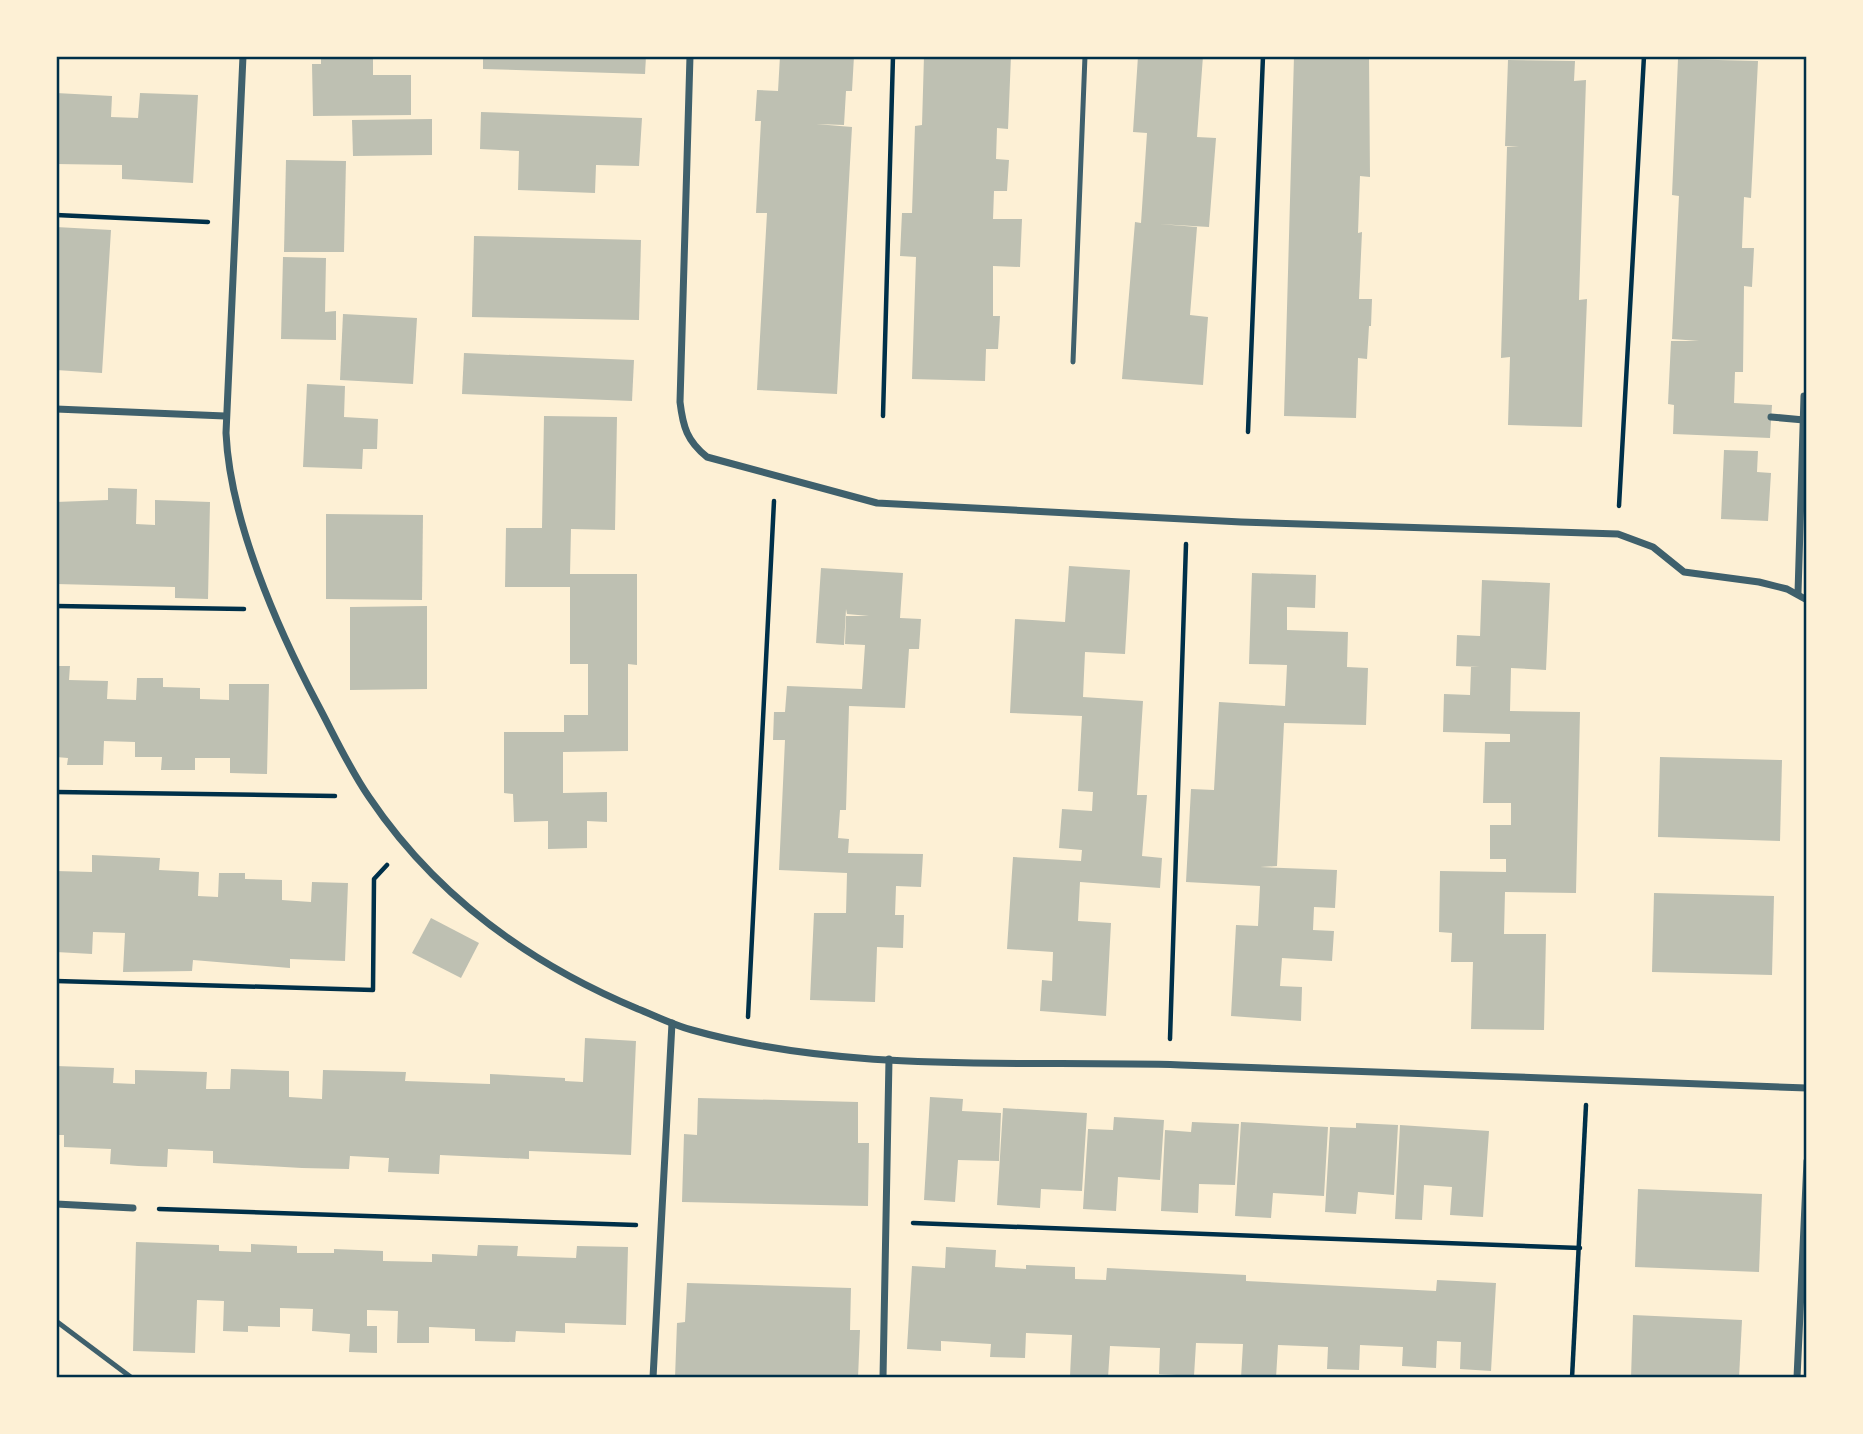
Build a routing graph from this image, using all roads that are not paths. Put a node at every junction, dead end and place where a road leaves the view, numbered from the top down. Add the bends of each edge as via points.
1 (243, 56) edge
2 (690, 56) edge
3 (1085, 56) edge
4 (1073, 362) dead end
5 (1807, 396) edge
6 (56, 408) edge
7 (226, 416) junction
8 (1771, 417) dead end
9 (1804, 420) junction
10 (1798, 593) junction
11 (1807, 600) edge
12 (672, 1023) junction
13 (889, 1059) junction
14 (1807, 1088) edge
15 (1807, 1161) edge
16 (56, 1204) edge
17 (133, 1208) road end
18 (56, 1321) edge
19 (132, 1378) edge
20 (653, 1378) edge
21 (883, 1378) edge
22 (1797, 1378) edge

1 - 7 street
2 - 10 street via 680,402 685,433 707,457 877,503 1618,534 1653,547 1684,572 1759,582
3 - 4 lane
5 - 9 street
6 - 7 street
7 - 12 street via 227,452 237,498 273,610 306,682 369,797 406,844 487,924 583,983
8 - 9 street
9 - 10 street
10 - 11 street
12 - 13 street via 747,1042
12 - 20 street
13 - 14 street
13 - 21 street
15 - 22 street
16 - 17 street
18 - 19 lane

